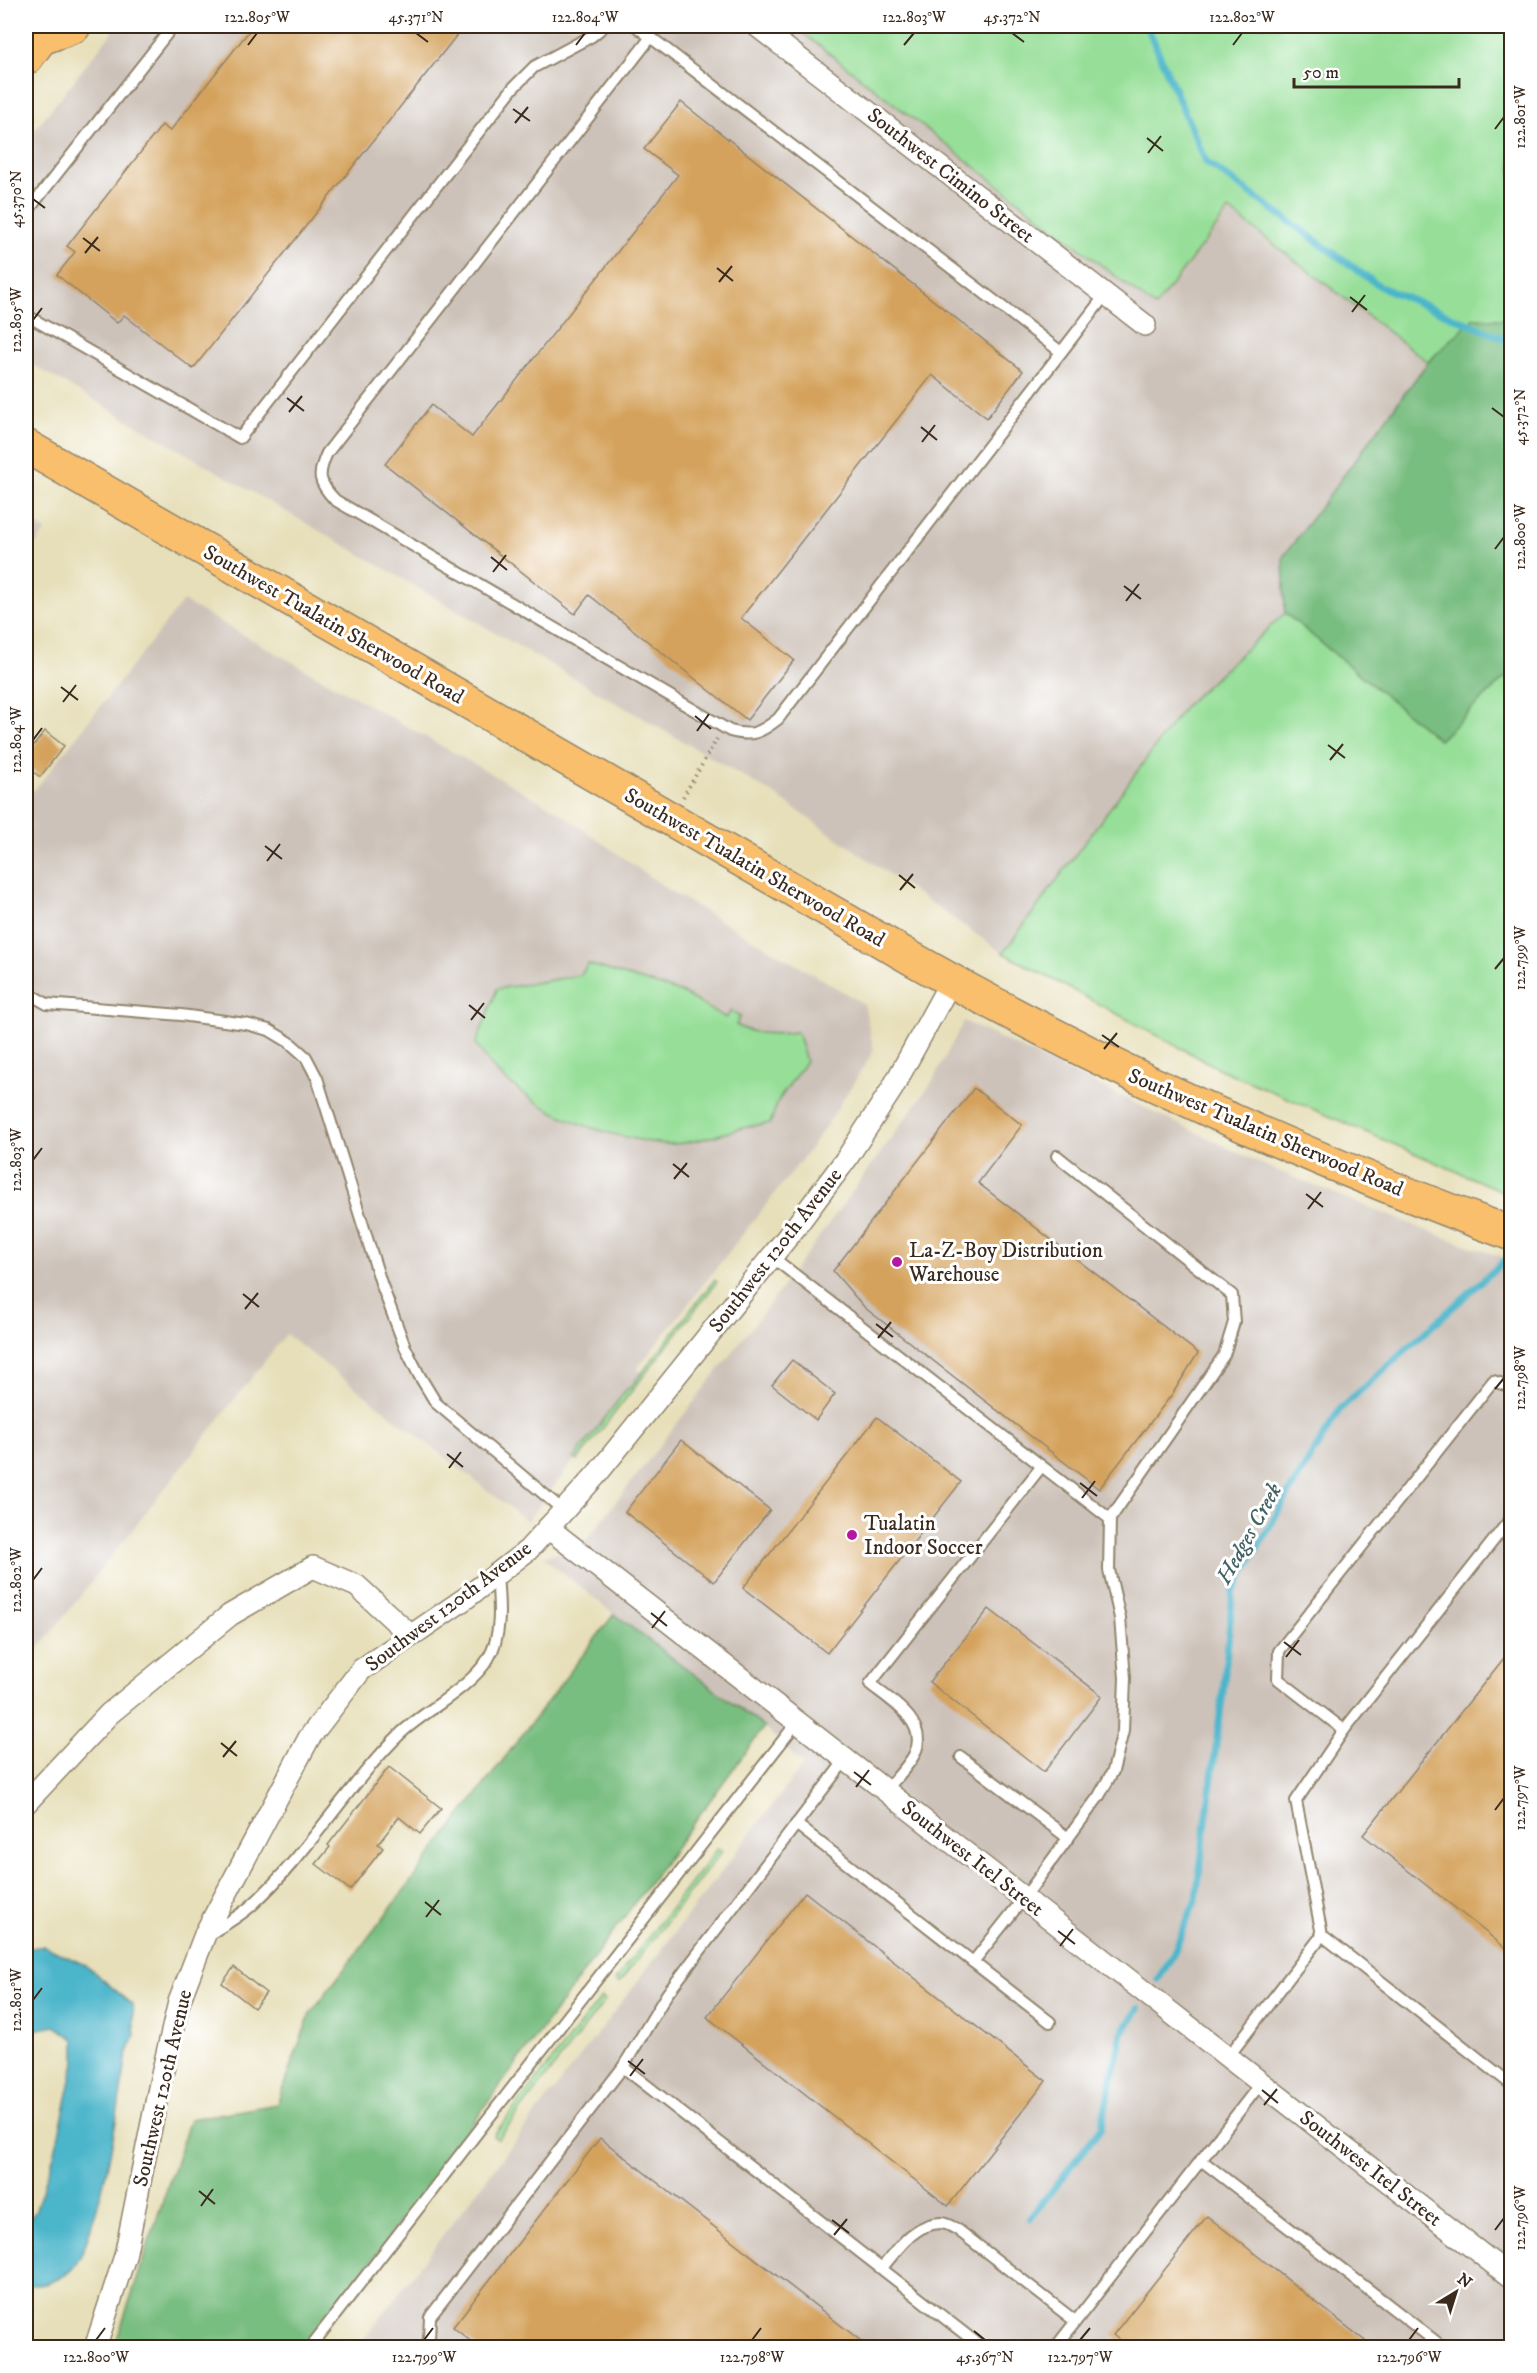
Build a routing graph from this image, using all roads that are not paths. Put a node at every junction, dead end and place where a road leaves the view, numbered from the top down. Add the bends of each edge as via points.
1 (74, 26) edge
2 (173, 26) edge
3 (604, 26) edge
4 (636, 26) edge
5 (757, 26) edge
6 (651, 37) junction
7 (36, 40) edge
8 (26, 213) edge
9 (1106, 294) junction
10 (26, 315) edge
11 (1146, 325) dead end
12 (1061, 352) junction
13 (26, 446) edge
14 (951, 981) junction
15 (26, 992) edge
16 (1057, 1156) dead end
17 (1512, 1234) edge
18 (772, 1257) junction
19 (1512, 1387) edge
20 (1041, 1467) junction
21 (564, 1511) junction
22 (1512, 1517) edge
23 (1110, 1519) junction
24 (548, 1528) junction
25 (497, 1574) junction
26 (410, 1635) junction
27 (798, 1721) junction
28 (1344, 1730) junction
29 (961, 1757) dead end
30 (846, 1759) junction
31 (886, 1790) junction
32 (26, 1803) edge
33 (796, 1824) junction
34 (1068, 1838) junction
35 (1024, 1898) junction
36 (1322, 1935) junction
37 (203, 1940) junction
38 (973, 1962) junction
39 (1050, 2022) dead end
40 (1228, 2057) junction
41 (623, 2067) junction
42 (1261, 2083) junction
43 (1512, 2085) edge
44 (1201, 2160) junction
45 (882, 2268) junction
46 (1512, 2278) edge
47 (1076, 2321) junction
48 (95, 2348) edge
49 (312, 2348) edge
50 (438, 2348) edge
51 (983, 2348) edge
52 (1055, 2348) edge
53 (1444, 2348) edge

1 - 7 main road
2 - 8 lane
3 - 10 lane via 534,67 513,88 240,438
4 - 6 lane
5 - 9 street, Southwest Cimino Street
6 - 12 lane
6 - 12 lane via 327,453 320,470 322,486 335,500 725,729 746,735 764,730 778,719
9 - 11 street, Southwest Cimino Street
9 - 12 lane
13 - 14 main road, Southwest Tualatin Sherwood Road
14 - 17 main road, Southwest Tualatin Sherwood Road via 1152,1084 1288,1144
14 - 18 street, Southwest 120th Avenue via 892,1089 847,1158
15 - 21 lane via 47,1004 246,1024 269,1030 306,1057 317,1078 381,1283 419,1375 436,1402
16 - 23 lane via 1232,1295 1234,1322 1224,1355
18 - 20 lane
18 - 21 street, Southwest 120th Avenue
19 - 28 lane via 1493,1381 1279,1651 1278,1679
20 - 23 lane
20 - 31 lane via 870,1684 912,1721 919,1738 915,1754
21 - 24 street, Southwest 120th Avenue
22 - 28 lane
23 - 34 lane via 1109,1570 1120,1618 1125,1678 1123,1731 1113,1771
24 - 25 street, Southwest 120th Avenue
24 - 27 street, Southwest Itel Street
25 - 26 street, Southwest 120th Avenue
25 - 37 lane via 500,1605 496,1638 488,1659 459,1688 402,1732 251,1906
26 - 32 street via 357,1586 313,1567 230,1615 109,1714
26 - 37 street, Southwest 120th Avenue via 362,1670 309,1738
27 - 30 street, Southwest Itel Street
27 - 49 lane
28 - 36 lane via 1296,1801
29 - 34 lane
30 - 31 street, Southwest Itel Street
30 - 33 lane
31 - 35 street, Southwest Itel Street
33 - 38 lane
33 - 41 lane via 667,1994
34 - 35 lane
35 - 38 lane
35 - 40 street, Southwest Itel Street
36 - 40 lane
36 - 43 lane
37 - 48 street, Southwest 120th Avenue via 179,2002 125,2256
38 - 39 lane
40 - 42 street, Southwest Itel Street
41 - 45 lane
41 - 50 lane via 430,2317 429,2340
42 - 44 lane
42 - 46 street, Southwest Itel Street
44 - 47 lane
44 - 53 lane
45 - 47 lane via 905,2240 926,2226 942,2223 958,2230
45 - 51 lane
47 - 52 lane

